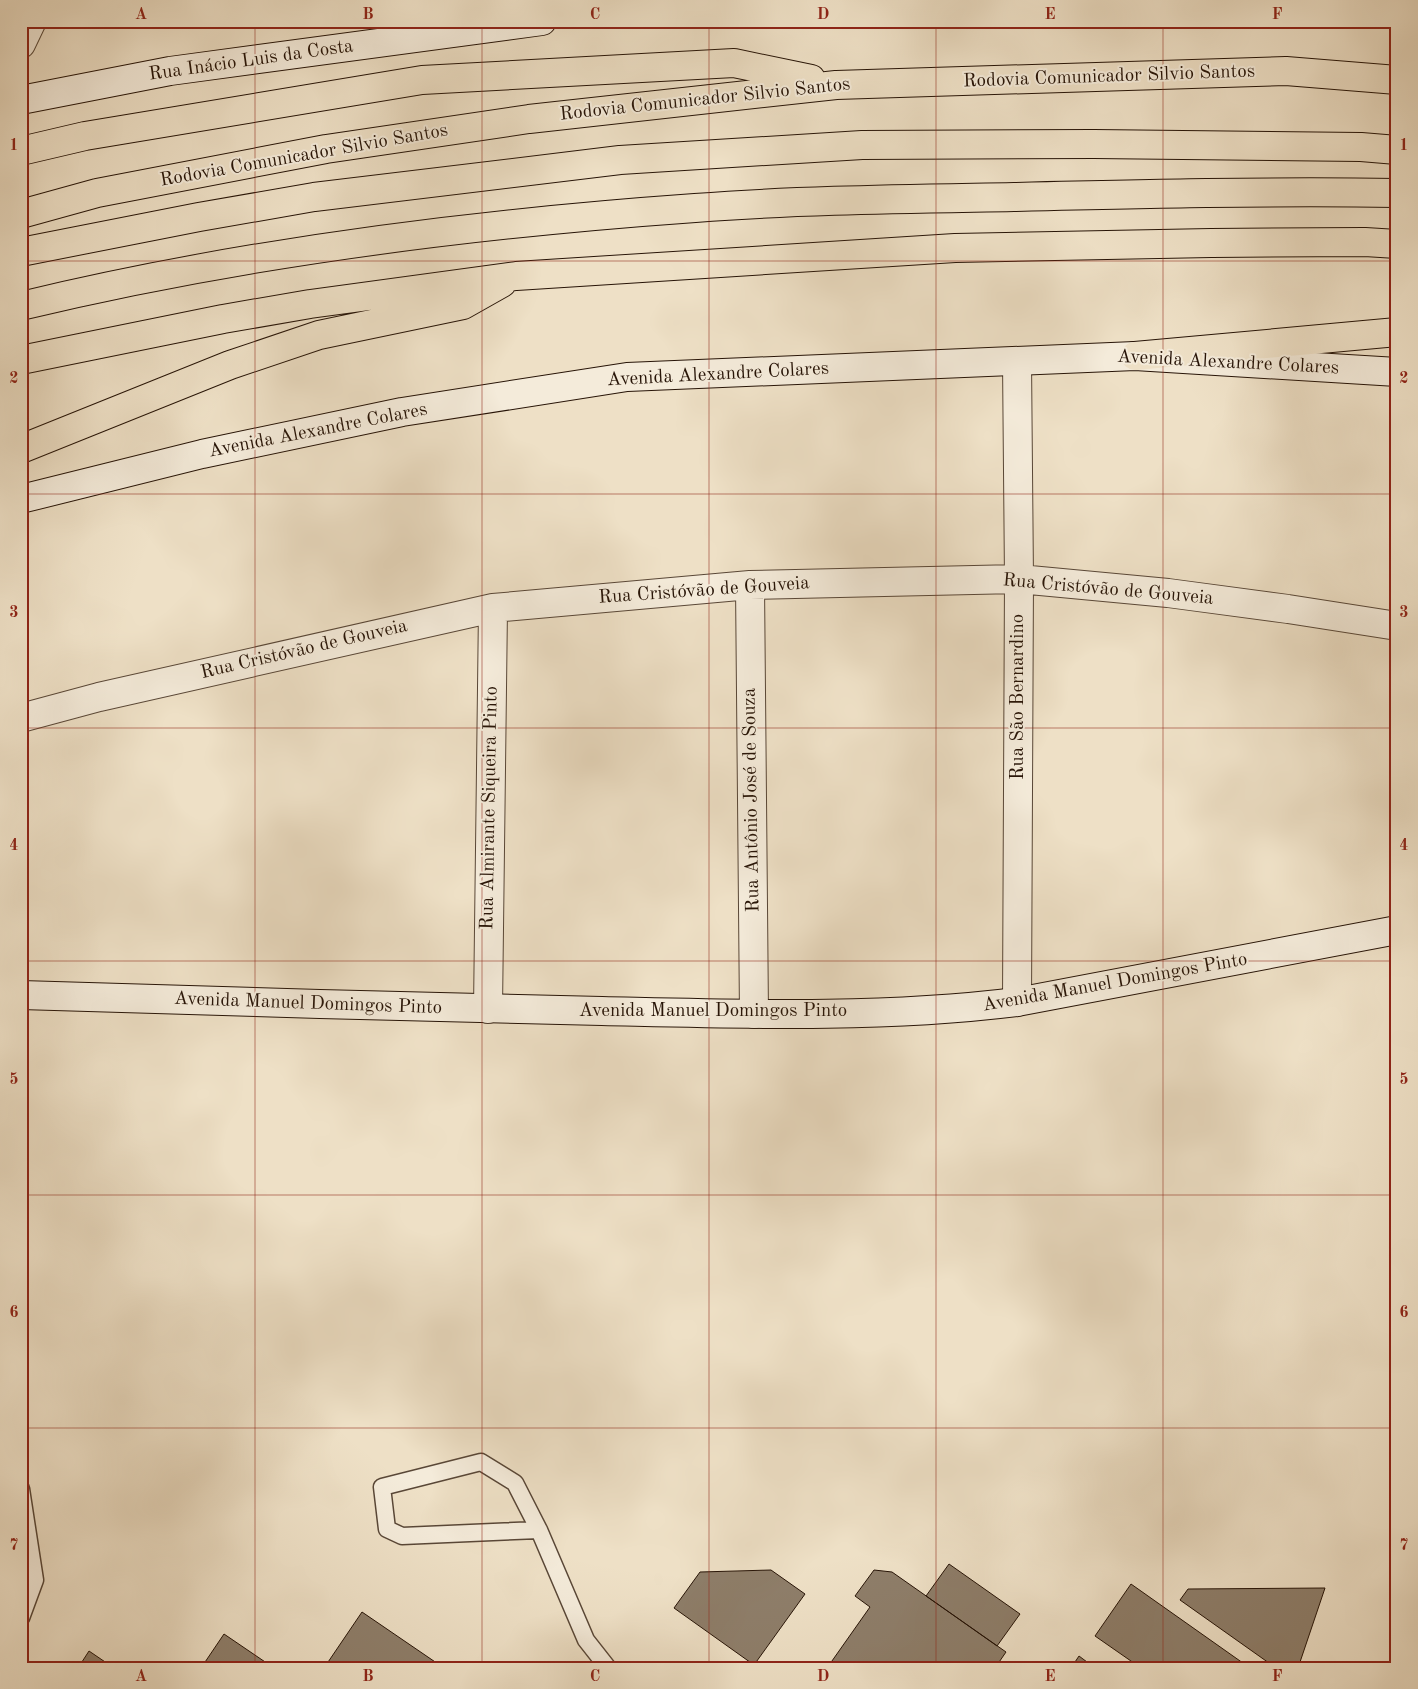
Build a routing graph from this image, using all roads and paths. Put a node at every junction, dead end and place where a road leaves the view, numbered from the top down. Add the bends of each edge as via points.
1 (32, 21) edge
2 (542, 21) edge
3 (21, 44) edge
4 (1397, 80) edge
5 (836, 85) junction
6 (21, 100) edge
7 (1397, 150) edge
8 (21, 151) edge
9 (1397, 192) edge
10 (21, 214) edge
11 (1397, 244) edge
12 (21, 252) edge
13 (516, 276) junction
14 (21, 306) edge
15 (1397, 332) edge
16 (1135, 356) junction
17 (21, 360) edge
18 (1017, 361) junction
19 (1397, 372) edge
20 (21, 449) edge
21 (21, 499) edge
22 (1019, 579) junction
23 (750, 585) junction
24 (493, 608) junction
25 (1397, 626) edge
26 (21, 718) edge
27 (1397, 930) edge
28 (21, 995) edge
29 (1017, 1002) junction
30 (488, 1009) junction
31 (754, 1014) junction
32 (21, 1489) edge
33 (539, 1530) junction
34 (21, 1618) edge
35 (608, 1668) edge

1 - 3 street
2 - 6 street, Rua Inácio Luis da Costa via 170,71
4 - 5 highway, Rodovia Comunicador Silvio Santos via 1286,71
5 - 8 highway via 734,64 422,80 84,136
5 - 10 highway, Rodovia Comunicador Silvio Santos via 529,118 326,149 97,193
7 - 12 highway via 1094,144 862,146 620,160 314,197
9 - 14 highway via 1256,191 862,200 696,208 353,244 205,269
11 - 13 highway via 1211,243 955,248
13 - 17 highway via 281,309
13 - 20 highway via 463,305 319,335 230,365
15 - 16 highway
16 - 18 street, Avenida Alexandre Colares
16 - 19 street, Avenida Alexandre Colares
18 - 21 street, Avenida Alexandre Colares via 627,377 392,414 202,454
18 - 22 street, Rua São Bernardino
22 - 23 street, Rua Cristóvão de Gouveia
22 - 25 street, Rua Cristóvão de Gouveia via 1168,593
22 - 29 street, Rua São Bernardino
23 - 24 street, Rua Cristóvão de Gouveia
23 - 31 street, Rua Antônio José de Souza
24 - 26 street, Rua Cristóvão de Gouveia via 99,697
24 - 30 street, Rua Almirante Siqueira Pinto
27 - 29 street, Avenida Manuel Domingos Pinto
28 - 30 street, Avenida Manuel Domingos Pinto
29 - 31 street, Avenida Manuel Domingos Pinto via 958,1010
30 - 31 street, Avenida Manuel Domingos Pinto
32 - 34 lane via 35,1580
33 - 33 lane via 515,1483 481,1462 382,1487 387,1529 402,1536
33 - 35 lane via 586,1640

